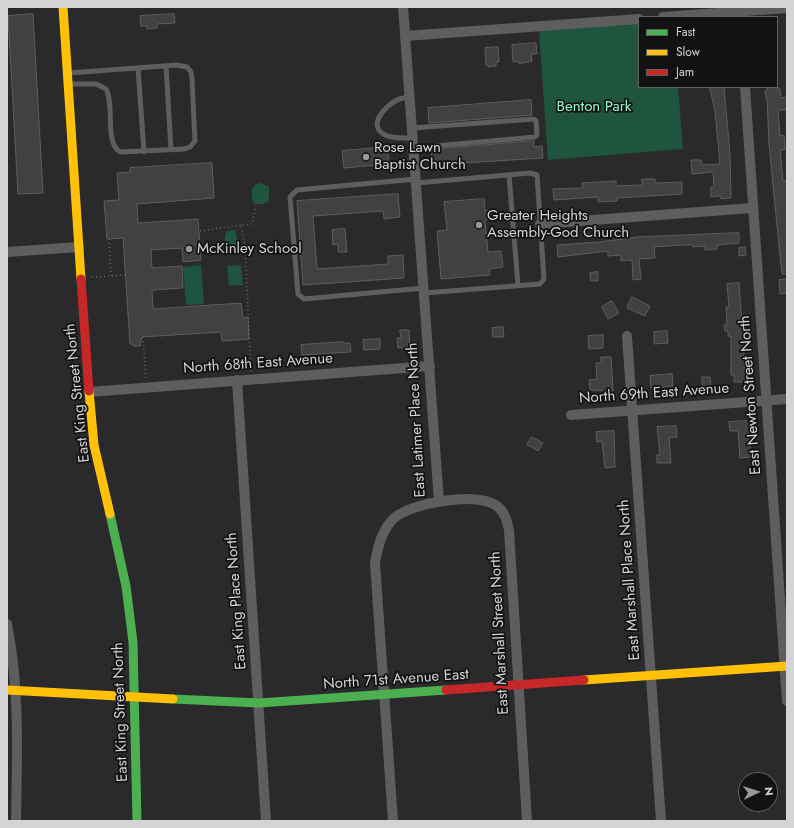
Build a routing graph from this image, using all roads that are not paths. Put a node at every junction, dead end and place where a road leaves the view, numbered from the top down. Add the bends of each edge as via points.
1 (63, 7) edge
2 (403, 7) edge
3 (772, 8) edge
4 (787, 8) edge
5 (740, 14) edge
6 (689, 16) edge
7 (638, 19) edge
8 (405, 36) junction
9 (166, 66) junction
10 (138, 68) junction
11 (68, 72) junction
12 (69, 84) junction
13 (745, 88) edge
14 (409, 97) junction
15 (413, 138) junction
16 (172, 150) junction
17 (144, 152) junction
18 (509, 175) junction
19 (416, 181) junction
20 (752, 208) junction
21 (540, 224) junction
22 (79, 247) junction
23 (7, 252) edge
24 (518, 285) junction
25 (424, 290) junction
26 (627, 336) dead end
27 (430, 366) junction
28 (237, 380) junction
29 (89, 392) junction
30 (787, 400) edge
31 (766, 401) junction
32 (633, 410) junction
33 (571, 415) dead end
34 (439, 502) junction
35 (7, 624) edge
36 (786, 666) edge
37 (651, 676) junction
38 (518, 686) junction
39 (12, 691) edge
40 (384, 695) junction
41 (136, 697) junction
42 (787, 701) edge
43 (259, 703) junction
44 (16, 821) edge
45 (137, 821) edge
46 (266, 821) edge
47 (393, 821) edge
48 (527, 821) edge
49 (661, 821) edge

1 - 11 street, East King Street North
2 - 8 street, East Latimer Place North
3 - 4 street
3 - 5 street
5 - 6 street
7 - 8 street
8 - 14 street, East Latimer Place North
9 - 10 lane
9 - 16 lane
9 - 16 lane via 183,65 191,72 196,135 190,147
10 - 11 lane
10 - 17 lane
11 - 12 street, East King Street North
12 - 17 lane via 96,84 106,89 109,96 112,141 116,149 124,152
12 - 22 street, East King Street North
13 - 20 street, East Newton Street North
14 - 15 street, East Latimer Place North
14 - 15 lane via 398,99 388,106 378,117 377,124 380,132 386,136
15 - 15 lane via 534,119 536,120 535,137
15 - 19 street, East Latimer Place North
16 - 17 lane
18 - 19 lane
18 - 21 lane via 537,175
18 - 24 lane
19 - 25 street, East Latimer Place North
19 - 25 lane via 297,190 290,197 298,294 304,299
20 - 21 street
20 - 31 street, East Newton Street North
21 - 24 lane via 544,279 540,284
22 - 23 street
22 - 29 street, East King Street North
24 - 25 lane
25 - 27 street, East Latimer Place North
26 - 32 street, East Marshall Place North
27 - 28 street, North 68th East Avenue
27 - 34 street, East Latimer Place North
28 - 29 street, North 68th East Avenue
28 - 43 street, East King Place North
29 - 41 street, East King Street North via 94,445 126,586
30 - 31 street, North 69th East Avenue
31 - 32 street, North 69th East Avenue
31 - 36 street, East Newton Street North
32 - 33 street, North 69th East Avenue
32 - 37 street, East Marshall Place North
34 - 38 street, East Marshall Street North via 482,500 497,506 506,519 509,530
34 - 40 street, East Latimer Place North via 409,509 399,515 384,531 377,553 375,563
35 - 39 street
36 - 37 street, North 71st Avenue East
36 - 42 street, East Newton Street North
37 - 38 street, North 71st Avenue East
37 - 49 street, East Marshall Place North
38 - 40 street, North 71st Avenue East
38 - 48 street, East Marshall Street North
39 - 41 street, North 71st Avenue East
39 - 44 street
40 - 43 street, North 71st Avenue East
40 - 47 street, East Latimer Place North
41 - 43 street, North 71st Avenue East
41 - 45 street, East King Street North
43 - 46 street, East King Place North

